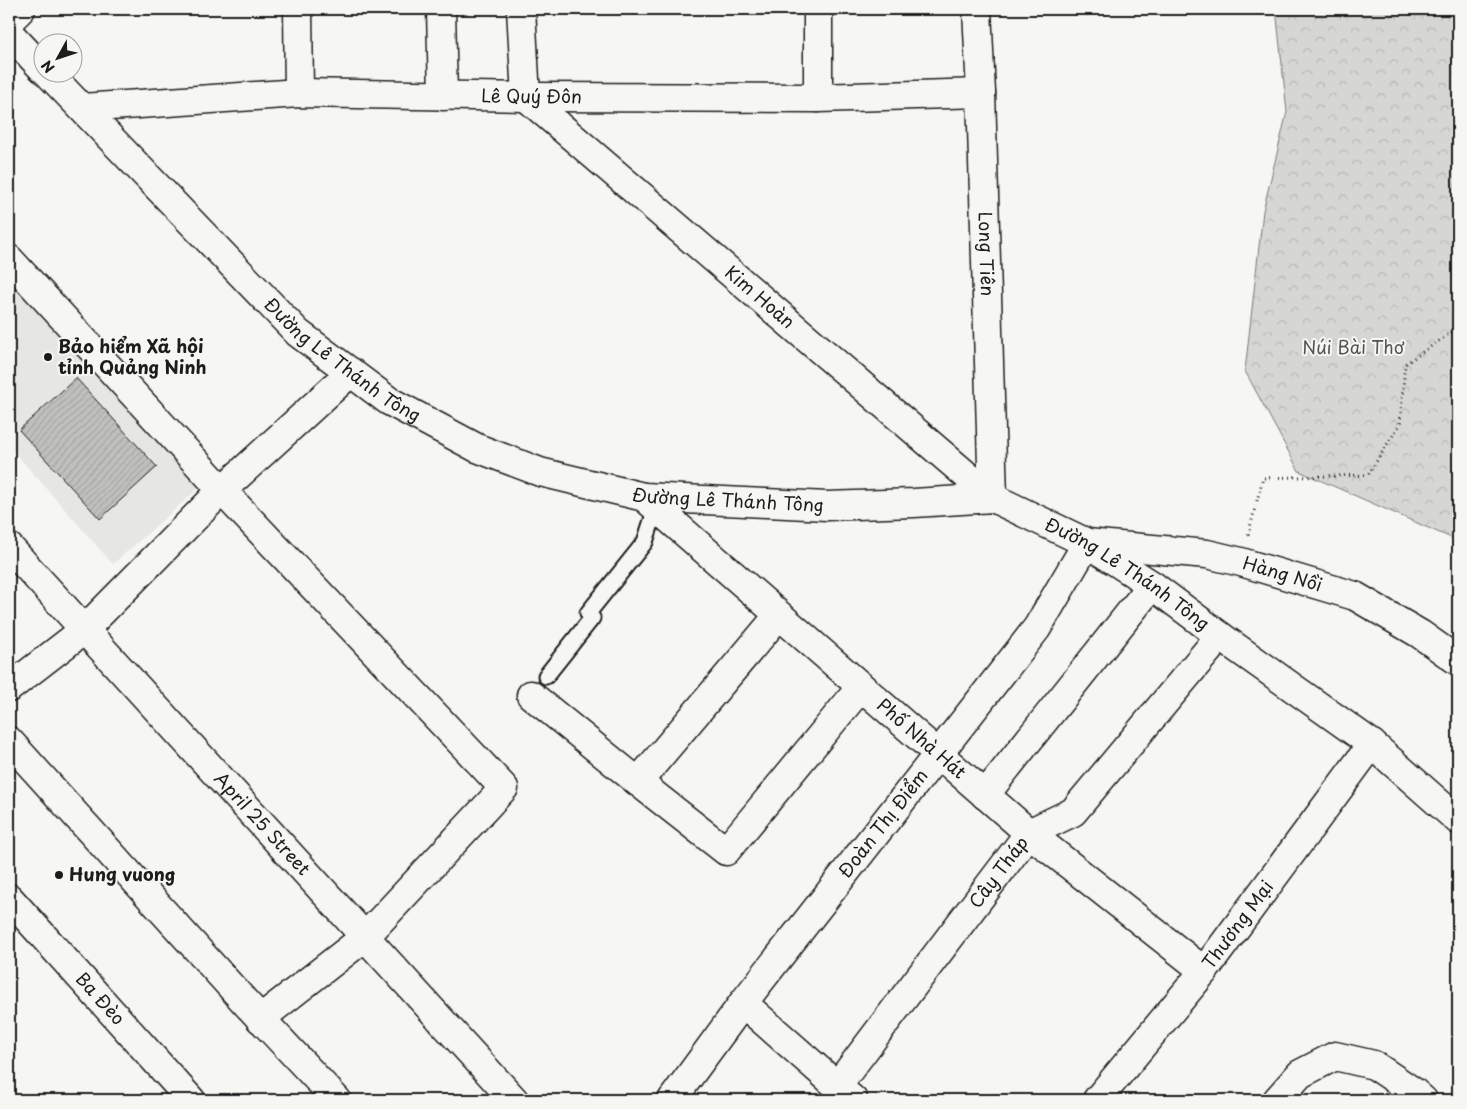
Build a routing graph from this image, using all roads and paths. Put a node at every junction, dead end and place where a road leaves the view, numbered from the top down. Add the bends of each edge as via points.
1 (21, 9) edge
2 (298, 9) edge
3 (441, 9) edge
4 (521, 9) edge
5 (818, 9) edge
6 (977, 9) edge
7 (9, 21) edge
8 (9, 33) edge
9 (32, 57) edge
10 (57, 82) edge
11 (298, 93) junction
12 (981, 93) junction
13 (443, 96) junction
14 (526, 97) junction
15 (818, 98) junction
16 (82, 108) junction
17 (9, 259) edge
18 (1458, 328) edge
19 (351, 372) junction
20 (222, 490) junction
21 (993, 498) junction
22 (650, 503) junction
23 (1087, 543) junction
24 (9, 547) edge
25 (1240, 562) junction
26 (1152, 585) junction
27 (779, 615) junction
28 (84, 630) junction
29 (1220, 636) junction
30 (1458, 661) edge
31 (538, 685) joint
32 (861, 687) junction
33 (9, 688) edge
34 (9, 741) edge
35 (1372, 744) junction
36 (938, 754) junction
37 (638, 782) junction
38 (985, 795) junction
39 (1458, 820) edge
40 (1029, 833) junction
41 (9, 898) edge
42 (365, 937) junction
43 (1204, 971) junction
44 (743, 1003) junction
45 (260, 1019) junction
46 (845, 1093) edge
47 (191, 1100) edge
48 (337, 1100) edge
49 (514, 1100) edge
50 (672, 1100) edge
51 (1097, 1100) edge
52 (1277, 1100) edge
53 (1423, 1100) edge

1 - 7 street
2 - 11 street
3 - 13 street
4 - 14 street
5 - 15 street
6 - 12 street, Long Tiên
8 - 9 street
10 - 16 street, Đường Lê Thánh Tông
11 - 13 street, Lê Quý Đôn
11 - 16 street, Lê Quý Đôn
12 - 15 street, Lê Quý Đôn
12 - 21 street, Long Tiên
13 - 14 street, Lê Quý Đôn
14 - 15 street, Lê Quý Đôn
14 - 21 street, Kim Hoàn
16 - 19 street, Đường Lê Thánh Tông via 298,333
17 - 20 street
18 - 25 path via 1405,364 1400,424 1368,475 1262,478
19 - 20 street
19 - 22 street, Đường Lê Thánh Tông via 389,401 477,448 540,472
20 - 28 street
20 - 42 street via 504,788
21 - 22 street, Đường Lê Thánh Tông via 826,506
21 - 23 street, Đường Lê Thánh Tông
22 - 27 street, Phố Nhà Hát
22 - 31 lane via 646,542 588,613 592,618
23 - 25 street, Hàng Nồi via 1207,554
23 - 26 street, Đường Lê Thánh Tông
23 - 36 street, Đoàn Thị Điểm via 1037,628
24 - 28 street, April 25 Street
25 - 30 street, Hàng Nồi via 1355,596 1420,634
26 - 29 street, Đường Lê Thánh Tông
26 - 38 street
27 - 32 street, Phố Nhà Hát
27 - 37 street
28 - 33 street
28 - 42 street, April 25 Street
29 - 35 street, Đường Lê Thánh Tông
29 - 40 street, Cây Tháp via 1073,812
31 - 37 street
32 - 36 street, Phố Nhà Hát
32 - 37 street via 726,851
34 - 45 street
35 - 39 street, Đường Lê Thánh Tông
35 - 43 street, Thương Mại
36 - 38 street, Phố Nhà Hát
36 - 44 street, Đoàn Thị Điểm
38 - 40 street, Phố Nhà Hát
40 - 43 street, Phố Nhà Hát
40 - 46 street, Cây Tháp
41 - 47 street, Ba Đèo
42 - 45 street
42 - 49 street, April 25 Street
43 - 51 street, Thương Mại
44 - 46 street
44 - 50 street, Đoàn Thị Điểm
45 - 48 street
52 - 53 street via 1300,1074 1335,1056 1374,1064

